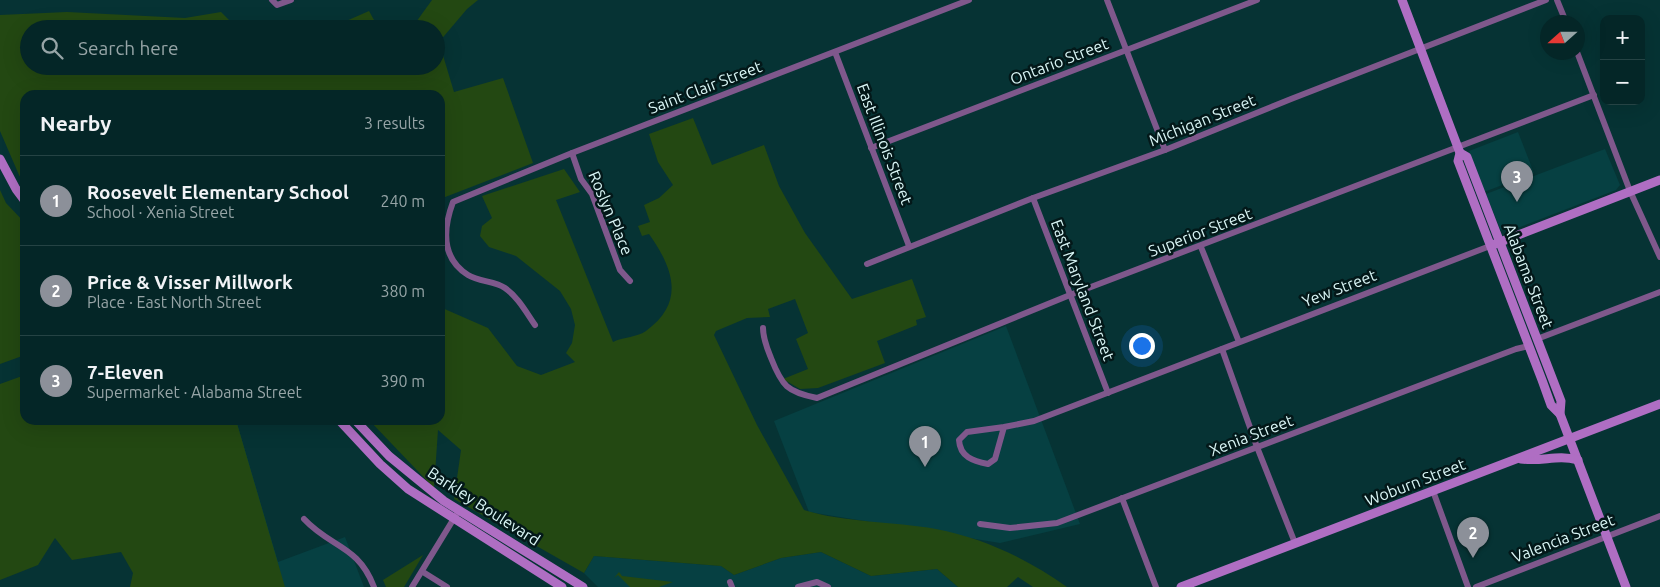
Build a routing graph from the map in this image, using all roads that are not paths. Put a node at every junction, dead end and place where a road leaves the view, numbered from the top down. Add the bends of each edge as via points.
1 (272, 0) edge
2 (292, 0) edge
3 (969, 0) edge
4 (1107, 0) edge
5 (1258, 0) edge
6 (1402, 0) edge
7 (1546, 0) edge
8 (1558, 0) edge
9 (1563, 15) edge
10 (1420, 49) junction
11 (1127, 50) junction
12 (835, 52) junction
13 (1580, 60) edge
14 (1594, 95) junction
15 (871, 148) junction
16 (1459, 149) junction
17 (1165, 150) junction
18 (572, 153) junction
19 (0, 158) edge
20 (1660, 180) edge
21 (1630, 191) junction
22 (20, 194) edge
23 (1033, 198) junction
24 (445, 230) edge
25 (445, 239) edge
26 (1500, 242) junction
27 (909, 246) junction
28 (1490, 246) junction
29 (1201, 247) junction
30 (1660, 257) edge
31 (867, 264) dead end
32 (630, 281) dead end
33 (1660, 292) edge
34 (1070, 295) junction
35 (535, 325) dead end
36 (763, 328) dead end
37 (1537, 339) junction
38 (1239, 342) junction
39 (1529, 346) junction
40 (1222, 349) junction
41 (1108, 393) junction
42 (1660, 404) edge
43 (1560, 414) junction
44 (344, 425) edge
45 (360, 425) edge
46 (1004, 427) junction
47 (1570, 439) junction
48 (1257, 447) junction
49 (1519, 458) junction
50 (1578, 460) junction
51 (1433, 491) junction
52 (1122, 498) junction
53 (459, 509) junction
54 (1660, 516) edge
55 (454, 518) junction
56 (304, 519) dead end
57 (980, 524) dead end
58 (1607, 536) junction
59 (1295, 544) junction
60 (423, 572) junction
61 (564, 574) junction
62 (558, 586) edge
63 (374, 587) edge
64 (412, 587) edge
65 (447, 587) edge
66 (583, 587) edge
67 (798, 587) edge
68 (828, 587) edge
69 (1156, 587) edge
70 (1181, 587) edge
71 (1468, 587) edge
72 (1476, 587) edge
73 (1626, 587) edge

1 - 2 street via 277,6
3 - 12 street, Saint Clair Street
4 - 11 street
5 - 11 street, Ontario Street
6 - 10 main road, Alabama Street
7 - 10 street, Michigan Street
8 - 9 street
10 - 16 main road, Alabama Street
10 - 17 street, Michigan Street
11 - 15 street, Ontario Street
11 - 17 street
12 - 15 street, East Illinois Street
12 - 18 street, Saint Clair Street
13 - 14 street
14 - 16 street, Superior Street
14 - 21 street
15 - 27 street, East Illinois Street
16 - 26 main road, Alabama Street via 1467,157
16 - 28 main road, Alabama Street via 1458,161
16 - 29 street, Superior Street
17 - 23 street, Michigan Street
18 - 24 street, Saint Clair Street via 453,202
18 - 32 street, Roslyn Place via 581,179 592,194 620,270
19 - 22 main road
20 - 21 main road, Yew Street
21 - 26 main road, Yew Street
21 - 30 street
23 - 27 street, Michigan Street
23 - 34 street, East Maryland Street
25 - 35 street, Saint Clair Street via 450,257 468,275 505,288
26 - 28 main road, Yew Street
26 - 37 main road, Alabama Street
27 - 31 street, Michigan Street
28 - 38 street, Yew Street
28 - 39 main road, Alabama Street
29 - 34 street, Superior Street
29 - 38 street
33 - 37 street
34 - 36 street, Superior Street via 817,398 783,385 764,339
34 - 41 street, East Maryland Street
37 - 43 main road, Alabama Street via 1561,401
38 - 40 street, Yew Street
39 - 43 main road, Alabama Street via 1551,405
39 - 48 street, Xenia Street
40 - 41 street, Yew Street
40 - 48 street
41 - 46 street, Yew Street via 1029,422
42 - 47 main road, Woburn Street
43 - 47 main road, Alabama Street
44 - 55 main road, Barkley Boulevard via 401,483
45 - 53 main road, Barkley Boulevard via 414,478
46 - 46 street via 967,432 959,440 959,450 963,455 988,464 995,459
47 - 49 main road, Woburn Street
47 - 50 main road, Alabama Street
48 - 52 street, Xenia Street
48 - 59 street
49 - 50 main road via 1538,461 1563,456
49 - 51 main road, Woburn Street
50 - 58 main road, Alabama Street
51 - 59 main road, Woburn Street
51 - 71 street
52 - 57 street, Xenia Street via 1057,523 1010,528
52 - 69 street
53 - 55 street
53 - 61 main road, Barkley Boulevard
54 - 58 street, Valencia Street
55 - 60 street
55 - 62 main road, Barkley Boulevard
56 - 63 street via 354,554 363,564
58 - 72 street, Valencia Street
58 - 73 main road, Alabama Street
59 - 70 main road, Woburn Street
60 - 64 street
60 - 65 street
61 - 62 street
61 - 66 main road, Barkley Boulevard
67 - 68 street via 817,582

